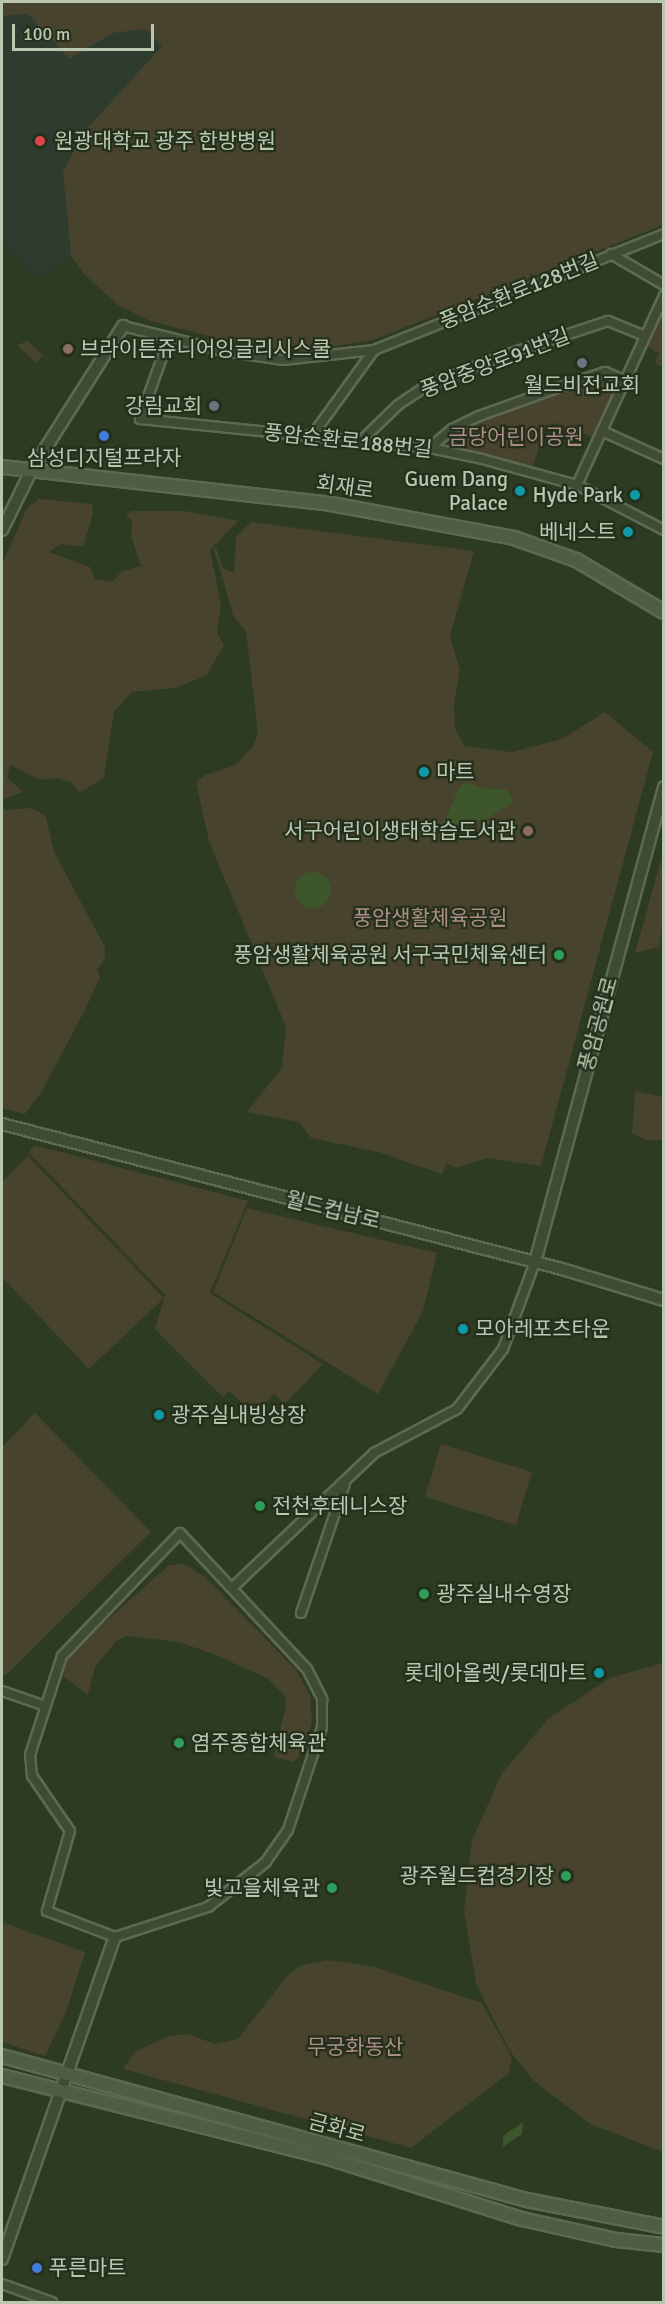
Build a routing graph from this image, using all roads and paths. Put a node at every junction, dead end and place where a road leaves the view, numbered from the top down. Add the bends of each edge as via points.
1 (663, 234) edge
2 (611, 254) junction
3 (663, 285) edge
4 (663, 296) edge
5 (123, 326) joint
6 (645, 336) junction
7 (169, 338) junction
8 (374, 350) junction
9 (626, 381) junction
10 (602, 431) junction
11 (311, 437) junction
12 (359, 443) junction
13 (430, 448) junction
14 (663, 459) edge
15 (2, 466) edge
16 (31, 471) junction
17 (577, 485) junction
18 (2, 530) edge
19 (663, 530) edge
20 (663, 612) edge
21 (663, 787) edge
22 (2, 1124) edge
23 (535, 1262) junction
24 (663, 1300) edge
25 (346, 1481) junction
26 (233, 1587) junction
27 (301, 1613) dead end
28 (2, 1691) edge
29 (43, 1705) junction
30 (115, 1936) junction
31 (2, 2056) edge
32 (64, 2073) junction
33 (2, 2076) edge
34 (58, 2090) junction
35 (663, 2227) edge
36 (663, 2245) edge
37 (2, 2259) edge
38 (2, 2284) edge
39 (52, 2302) edge

1 - 2 street, 풍암순환로128번길
2 - 3 street
2 - 8 street, 풍암순환로128번길
4 - 6 street
5 - 7 street, 풍암순환로128번길
5 - 16 street, 풍암순환로128번길
6 - 9 street
6 - 12 street, 풍암중앙로91번길 via 608,321 502,356 428,385 398,405
7 - 8 street, 풍암순환로128번길 via 283,360
7 - 11 street, 풍암순환로188번길 via 140,419
8 - 11 street
9 - 10 street
9 - 13 street, 풍암중앙로91번길 via 605,372 574,382 479,416 452,429
10 - 14 street
10 - 17 street
11 - 12 street, 풍암순환로188번길
12 - 13 street, 풍암순환로188번길
13 - 17 street, 풍암순환로188번길
15 - 16 main road, 회재로
16 - 18 street, 풍암순환로128번길
16 - 20 main road, 회재로 via 331,504 514,538 576,560
17 - 19 street, 풍암순환로188번길
21 - 23 street, 풍암공원로
22 - 23 street, 월드컵남로
23 - 24 street, 월드컵남로
23 - 25 street via 503,1349 457,1408 374,1453
25 - 26 street
25 - 27 street
26 - 29 street via 180,1533 68,1647
26 - 30 street via 302,1662 318,1687 322,1727 307,1778 283,1839 248,1878 208,1907
28 - 29 street
29 - 30 street via 30,1755 31,1771 70,1832 47,1911
30 - 32 street
31 - 32 main road, 금화로
32 - 34 street
32 - 35 main road, 금화로 via 527,2200
33 - 34 main road, 금화로
34 - 36 main road, 금화로 via 328,2158 522,2219 616,2240
34 - 37 street
38 - 39 street

